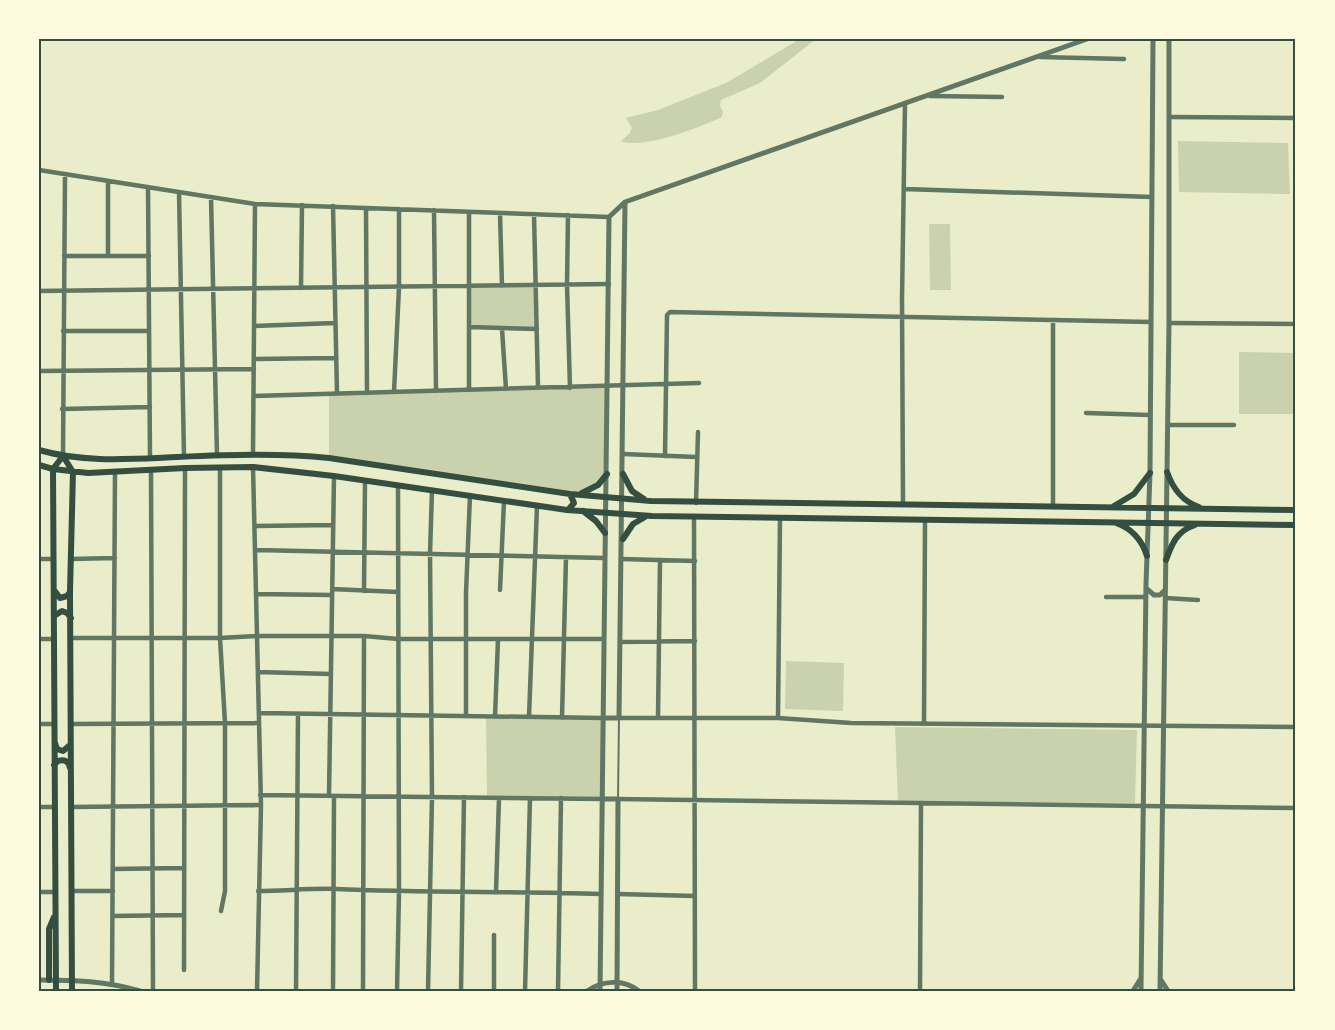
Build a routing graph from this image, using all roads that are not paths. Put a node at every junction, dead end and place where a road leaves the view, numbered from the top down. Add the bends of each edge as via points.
1 (1087, 39) edge
2 (1153, 39) edge
3 (1169, 39) edge
4 (1035, 57) junction
5 (1124, 59) dead end
6 (925, 96) junction
7 (1002, 97) dead end
8 (905, 103) junction
9 (1169, 117) junction
10 (1296, 118) edge
11 (39, 170) edge
12 (65, 174) junction
13 (108, 181) junction
14 (148, 187) junction
15 (904, 189) junction
16 (179, 192) junction
17 (211, 197) junction
18 (1152, 197) junction
19 (626, 202) junction
20 (255, 204) junction
21 (302, 205) junction
22 (333, 206) junction
23 (366, 208) junction
24 (399, 209) junction
25 (434, 210) junction
26 (469, 212) junction
27 (500, 213) junction
28 (534, 214) junction
29 (568, 215) junction
30 (609, 217) junction
31 (64, 256) junction
32 (108, 256) junction
33 (149, 256) junction
34 (609, 284) junction
35 (535, 285) junction
36 (567, 285) junction
37 (434, 286) junction
38 (470, 286) junction
39 (502, 286) junction
40 (367, 287) junction
41 (399, 287) junction
42 (254, 288) junction
43 (302, 288) junction
44 (334, 288) junction
45 (214, 289) junction
46 (149, 290) junction
47 (180, 290) junction
48 (39, 291) edge
49 (63, 291) junction
50 (902, 317) junction
51 (1053, 320) junction
52 (1151, 322) junction
53 (335, 323) junction
54 (1169, 323) junction
55 (1296, 324) edge
56 (254, 326) junction
57 (470, 327) junction
58 (502, 329) junction
59 (537, 329) junction
60 (63, 331) junction
61 (149, 331) junction
62 (336, 358) junction
63 (254, 359) junction
64 (182, 369) junction
65 (215, 369) junction
66 (254, 369) junction
67 (62, 370) junction
68 (149, 370) junction
69 (39, 371) edge
70 (699, 383) dead end
71 (665, 384) junction
72 (624, 385) junction
73 (608, 387) junction
74 (538, 388) junction
75 (570, 388) junction
76 (506, 389) junction
77 (469, 390) junction
78 (436, 391) junction
79 (394, 392) junction
80 (337, 393) junction
81 (368, 393) junction
82 (254, 396) junction
83 (150, 407) junction
84 (62, 409) junction
85 (1086, 413) dead end
86 (1150, 415) junction
87 (1167, 425) junction
88 (1234, 425) dead end
89 (698, 432) dead end
90 (39, 450) edge
91 (253, 453) junction
92 (623, 453) junction
93 (217, 455) junction
94 (63, 456) junction
95 (184, 456) junction
96 (665, 456) junction
97 (150, 458) junction
98 (696, 458) junction
99 (39, 465) edge
100 (220, 467) junction
101 (253, 467) junction
102 (185, 468) junction
103 (52, 469) junction
104 (151, 469) junction
105 (115, 471) junction
106 (73, 472) junction
107 (1167, 472) junction
108 (88, 473) junction
109 (1150, 473) junction
110 (607, 474) junction
111 (623, 474) junction
112 (334, 476) junction
113 (365, 481) junction
114 (53, 486) junction
115 (398, 486) junction
116 (432, 490) junction
117 (72, 491) junction
118 (570, 494) junction
119 (579, 494) junction
120 (470, 495) junction
121 (606, 497) junction
122 (622, 498) junction
123 (504, 501) junction
124 (651, 501) junction
125 (696, 503) junction
126 (903, 505) junction
127 (537, 506) junction
128 (1053, 507) junction
129 (1110, 508) junction
130 (1148, 508) junction
131 (1166, 508) junction
132 (1215, 509) junction
133 (567, 510) junction
134 (1296, 510) edge
135 (582, 511) junction
136 (606, 512) junction
137 (622, 514) junction
138 (652, 516) junction
139 (694, 516) junction
140 (780, 518) junction
141 (925, 521) junction
142 (1107, 522) junction
143 (1148, 523) junction
144 (1166, 523) junction
145 (1202, 524) junction
146 (333, 525) junction
147 (1296, 525) edge
148 (255, 526) junction
149 (605, 533) junction
150 (622, 539) junction
151 (256, 550) junction
152 (334, 552) junction
153 (364, 553) junction
154 (398, 553) junction
155 (430, 554) junction
156 (468, 555) junction
157 (500, 556) junction
158 (535, 556) junction
159 (1147, 556) junction
160 (566, 557) junction
161 (115, 558) junction
162 (604, 558) junction
163 (39, 559) edge
164 (53, 559) junction
165 (71, 559) junction
166 (621, 560) junction
167 (660, 560) junction
168 (1166, 560) junction
169 (695, 561) junction
170 (1146, 584) junction
171 (1166, 588) junction
172 (54, 590) junction
173 (500, 590) dead end
174 (70, 591) junction
175 (364, 591) junction
176 (332, 592) junction
177 (398, 592) junction
178 (256, 594) junction
179 (1106, 597) dead end
180 (1146, 597) junction
181 (1165, 598) junction
182 (1198, 600) dead end
183 (54, 617) junction
184 (71, 619) junction
185 (256, 636) junction
186 (332, 636) junction
187 (364, 636) junction
188 (71, 638) junction
189 (114, 638) junction
190 (152, 638) junction
191 (185, 638) junction
192 (220, 638) junction
193 (39, 639) edge
194 (54, 639) junction
195 (398, 639) junction
196 (432, 639) junction
197 (466, 639) junction
198 (498, 639) junction
199 (532, 639) junction
200 (564, 639) junction
201 (604, 639) junction
202 (695, 641) junction
203 (620, 642) junction
204 (659, 642) junction
205 (258, 672) junction
206 (331, 674) junction
207 (259, 713) junction
208 (298, 714) junction
209 (331, 714) junction
210 (364, 715) junction
211 (398, 715) junction
212 (431, 716) junction
213 (466, 716) junction
214 (495, 717) junction
215 (529, 717) junction
216 (562, 717) junction
217 (603, 718) junction
218 (619, 718) junction
219 (658, 718) junction
220 (695, 718) junction
221 (778, 718) junction
222 (152, 723) junction
223 (185, 723) junction
224 (225, 723) junction
225 (259, 723) junction
226 (39, 724) edge
227 (54, 724) junction
228 (71, 724) junction
229 (114, 724) junction
230 (924, 724) junction
231 (1144, 726) junction
232 (1162, 726) junction
233 (1296, 727) edge
234 (54, 742) junction
235 (70, 745) junction
236 (54, 768) junction
237 (70, 768) junction
238 (260, 795) junction
239 (297, 795) junction
240 (332, 796) junction
241 (364, 796) junction
242 (398, 797) junction
243 (432, 797) junction
244 (464, 797) junction
245 (499, 798) junction
246 (530, 798) junction
247 (561, 798) junction
248 (603, 799) junction
249 (618, 799) junction
250 (695, 800) junction
251 (921, 803) junction
252 (261, 805) junction
253 (152, 806) junction
254 (184, 806) junction
255 (225, 806) junction
256 (1144, 806) junction
257 (1163, 806) junction
258 (39, 807) edge
259 (55, 807) junction
260 (71, 807) junction
261 (114, 807) junction
262 (1296, 808) edge
263 (153, 867) junction
264 (184, 867) junction
265 (113, 869) junction
266 (334, 889) junction
267 (70, 891) junction
268 (113, 891) junction
269 (258, 891) junction
270 (297, 891) junction
271 (363, 891) junction
272 (462, 891) junction
273 (496, 891) junction
274 (526, 891) junction
275 (39, 892) edge
276 (55, 892) junction
277 (399, 892) junction
278 (431, 892) junction
279 (559, 892) junction
280 (601, 894) junction
281 (618, 894) junction
282 (695, 896) junction
283 (221, 911) dead end
284 (153, 914) junction
285 (184, 915) junction
286 (113, 916) junction
287 (494, 935) dead end
288 (184, 970) dead end
289 (1142, 977) junction
290 (1160, 977) junction
291 (39, 980) edge
292 (617, 982) junction
293 (112, 983) junction
294 (54, 984) edge
295 (600, 984) junction
296 (72, 985) edge
297 (140, 991) edge
298 (153, 991) edge
299 (257, 991) edge
300 (296, 991) edge
301 (333, 991) edge
302 (363, 991) edge
303 (397, 991) edge
304 (428, 991) edge
305 (461, 991) edge
306 (494, 991) edge
307 (525, 991) edge
308 (558, 991) edge
309 (587, 991) edge
310 (600, 991) edge
311 (617, 991) edge
312 (639, 991) edge
313 (695, 991) edge
314 (920, 991) edge
315 (1134, 991) edge
316 (1141, 991) edge
317 (1160, 991) edge
318 (1168, 991) edge

1 - 4 street
2 - 18 street
3 - 9 street
4 - 5 street
4 - 6 street
6 - 7 street
6 - 8 street
8 - 15 street
8 - 19 street
9 - 10 street
9 - 54 street
11 - 12 street
12 - 13 street
12 - 31 street
13 - 14 street
13 - 32 street
14 - 16 street
14 - 33 street
15 - 18 street
15 - 50 street
16 - 17 street
16 - 47 street
17 - 20 street
17 - 45 street
18 - 52 street
19 - 30 street
19 - 72 street
20 - 21 street
20 - 42 street
21 - 22 street
21 - 43 street
22 - 23 street
22 - 44 street
23 - 24 street
23 - 40 street
24 - 25 street
24 - 41 street
25 - 26 street
25 - 37 street
26 - 27 street
26 - 38 street
27 - 28 street
27 - 39 street
28 - 29 street
28 - 35 street
29 - 30 street
29 - 36 street
30 - 34 street
31 - 32 street
31 - 49 street
32 - 33 street
33 - 46 street
34 - 36 street
34 - 73 street
35 - 36 street
35 - 39 street
35 - 59 street
36 - 75 street
37 - 38 street
37 - 41 street
37 - 78 street
38 - 39 street
38 - 57 street
40 - 41 street
40 - 44 street
40 - 81 street
41 - 79 street
42 - 43 street
42 - 45 street
42 - 56 street
43 - 44 street
44 - 53 street
45 - 47 street
45 - 65 street
46 - 47 street
46 - 49 street
46 - 61 street
47 - 64 street
48 - 49 street
49 - 60 street
50 - 51 street
50 - 71 street via 670,312
50 - 126 street
51 - 52 street
51 - 128 street
52 - 86 street
53 - 56 street
53 - 62 street
54 - 55 street
54 - 87 street
56 - 63 street
57 - 58 street
57 - 77 street
58 - 59 street
58 - 76 street
59 - 74 street
60 - 61 street
60 - 67 street
61 - 68 street
62 - 63 street
62 - 80 street
63 - 66 street
64 - 65 street
64 - 68 street
64 - 95 street
65 - 66 street
65 - 93 street
66 - 82 street
67 - 68 street
67 - 69 street
67 - 84 street
68 - 83 street
70 - 71 street
71 - 72 street
71 - 96 street
72 - 73 street
72 - 92 street
73 - 75 street
73 - 110 street
74 - 75 street
74 - 76 street
76 - 77 street
77 - 78 street
78 - 79 street
79 - 81 street
80 - 81 street
80 - 82 street
82 - 91 street
83 - 84 street
83 - 97 street
84 - 94 street
85 - 86 street
86 - 109 street
87 - 88 street
87 - 107 street
89 - 98 street
90 - 94 main road
91 - 93 main road
91 - 118 main road via 329,458
92 - 96 street
92 - 111 street
93 - 95 main road
94 - 97 main road via 94,460
94 - 103 main road
94 - 106 main road
95 - 97 main road
96 - 98 street
98 - 125 street
99 - 103 main road
99 - 114 main road
100 - 101 main road
100 - 102 main road
100 - 192 street
101 - 112 main road
101 - 148 street
102 - 104 main road
102 - 191 street
103 - 106 main road
103 - 114 main road
104 - 105 main road
104 - 190 street
105 - 108 main road
105 - 161 street
106 - 108 main road
106 - 117 main road
107 - 131 street
107 - 132 main road via 1175,490 1188,502
108 - 117 main road via 77,478
109 - 129 main road via 1134,494
109 - 130 street
110 - 119 main road via 593,489
110 - 121 street
111 - 122 street
111 - 124 main road via 632,491
112 - 113 main road
112 - 146 street
113 - 115 main road
113 - 153 street
114 - 164 main road
115 - 116 main road
115 - 154 street
116 - 120 main road
116 - 155 street
117 - 165 main road
118 - 119 main road
118 - 133 main road via 574,503
119 - 121 main road
120 - 123 main road
120 - 156 street
121 - 122 main road
121 - 136 street
122 - 124 main road
122 - 137 street
123 - 127 main road
123 - 157 street
124 - 125 main road
125 - 126 main road
126 - 128 main road
127 - 133 main road
127 - 158 street
128 - 129 main road
129 - 130 main road
130 - 131 main road
130 - 143 street
131 - 132 main road
131 - 144 street
132 - 134 main road
133 - 135 main road
135 - 136 main road
135 - 149 main road
136 - 137 main road
136 - 149 street
137 - 138 main road
137 - 150 street
138 - 139 main road
138 - 150 main road via 633,524
139 - 140 main road
139 - 169 street
140 - 141 main road
140 - 221 street
141 - 142 main road
141 - 230 street
142 - 143 main road
142 - 159 main road via 1123,525 1136,535
143 - 144 main road
143 - 159 street
144 - 145 main road
144 - 168 street
145 - 147 main road
145 - 168 main road via 1180,534
146 - 148 street
146 - 152 street
148 - 151 street
149 - 162 street
150 - 166 street
151 - 152 street
151 - 178 street
152 - 153 street
152 - 176 street
153 - 154 street
153 - 175 street
154 - 155 street
154 - 177 street
155 - 156 street
155 - 196 street
156 - 157 street
156 - 197 street
157 - 158 street
157 - 173 street
158 - 160 street
158 - 199 street
159 - 170 street
160 - 162 street
160 - 200 street
161 - 165 street
161 - 189 street
162 - 201 street
163 - 164 street
164 - 172 main road
165 - 174 main road
166 - 167 street
166 - 203 street
167 - 169 street
167 - 204 street
168 - 171 street
169 - 202 street
170 - 171 street via 1147,591 1155,596
170 - 180 street
171 - 181 street
172 - 174 main road via 62,598
172 - 183 main road
174 - 184 main road
175 - 176 street
175 - 177 street
176 - 178 street
176 - 186 street
177 - 195 street
178 - 185 street
179 - 180 street
180 - 231 street
181 - 182 street
181 - 232 street
183 - 184 main road via 62,610
183 - 194 main road
184 - 188 main road
185 - 186 street
185 - 192 street
185 - 205 street
186 - 187 street
186 - 206 street
187 - 195 street
187 - 210 street
188 - 189 street
188 - 228 main road
189 - 190 street
189 - 229 street
190 - 191 street
190 - 222 street
191 - 192 street
191 - 223 street
192 - 224 street
193 - 194 street
194 - 227 main road
195 - 196 street
195 - 211 street
196 - 197 street
196 - 212 street
197 - 198 street
197 - 213 street
198 - 199 street
198 - 214 street
199 - 200 street
199 - 215 street
200 - 201 street
200 - 216 street
201 - 217 street
202 - 204 street
202 - 220 street
203 - 204 street
203 - 218 street
204 - 219 street
205 - 206 street
205 - 207 street
206 - 209 street
207 - 208 street
207 - 225 street
208 - 209 street
208 - 239 street
209 - 210 street
209 - 240 street
210 - 211 street
210 - 241 street
211 - 212 street
211 - 242 street
212 - 213 street
212 - 243 street
213 - 214 street
214 - 215 street
215 - 216 street
216 - 217 street
217 - 218 street
217 - 248 street
218 - 219 street
218 - 249 lane
219 - 220 street
220 - 221 street
220 - 250 street
221 - 230 street
222 - 223 street
222 - 229 street
222 - 253 street
223 - 224 street
223 - 254 street
224 - 225 street
224 - 255 street
225 - 238 street
226 - 227 street
227 - 234 main road
228 - 229 street
228 - 235 main road
229 - 261 street
230 - 231 street
231 - 232 street
231 - 256 street
232 - 233 street
232 - 257 street
234 - 235 main road via 60,750
234 - 236 main road
235 - 237 main road
236 - 237 main road via 61,760 69,763
236 - 259 main road
237 - 260 main road
238 - 239 street
238 - 252 street
239 - 240 street
239 - 270 street
240 - 241 street
240 - 266 street
241 - 242 street
241 - 271 street
242 - 243 street
242 - 277 street
243 - 244 street
243 - 278 street
244 - 245 street
244 - 272 street
245 - 246 street
245 - 273 street
246 - 247 street
246 - 274 street
247 - 248 street
247 - 279 street
248 - 249 street
248 - 280 street
249 - 250 street
249 - 281 street
250 - 251 street
250 - 282 street
251 - 256 street
251 - 314 street
252 - 255 street
252 - 269 street
253 - 254 street
253 - 261 street
253 - 263 street
254 - 255 street
254 - 264 street
255 - 283 street via 225,891
256 - 257 street
256 - 289 street
257 - 262 street
257 - 290 street
258 - 259 street
259 - 276 main road
260 - 261 street
260 - 267 main road
261 - 265 street
263 - 264 street
263 - 265 street
263 - 284 street
264 - 285 street
265 - 268 street
266 - 270 street
266 - 271 street
266 - 301 street
267 - 268 street
267 - 296 main road
268 - 286 street
269 - 270 street
269 - 299 street
270 - 300 street
271 - 277 street
271 - 302 street
272 - 273 street
272 - 278 street
272 - 305 street
273 - 274 street
274 - 279 street
274 - 307 street
275 - 276 street
276 - 294 main road
277 - 278 street
277 - 303 street
278 - 304 street
279 - 280 street
279 - 308 street
280 - 295 street
281 - 282 street
281 - 292 street
282 - 313 street
284 - 285 street
284 - 286 street
284 - 298 street
285 - 288 street
286 - 293 street
287 - 306 street
289 - 315 street
289 - 316 street
290 - 317 street
290 - 318 street
291 - 294 street
292 - 295 street
292 - 311 street
292 - 312 street
293 - 296 street
293 - 297 street
294 - 296 street
295 - 309 street
295 - 310 street

